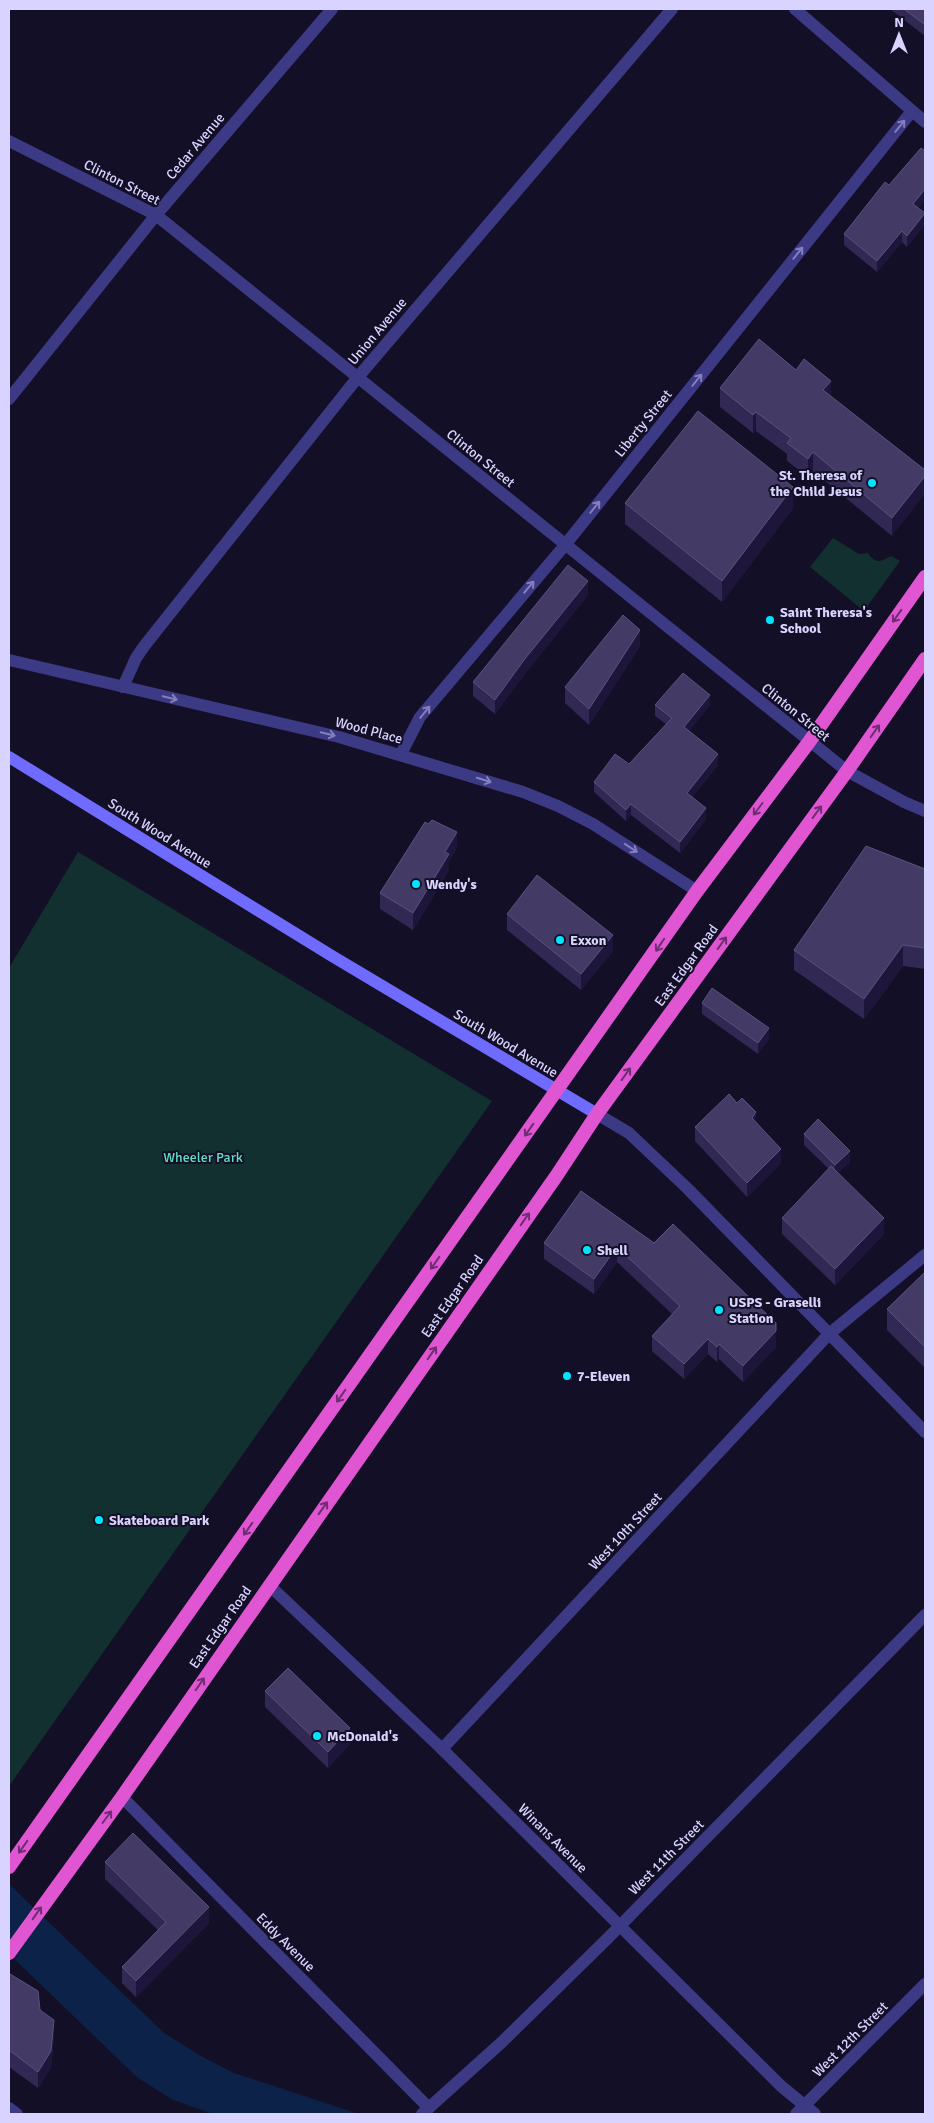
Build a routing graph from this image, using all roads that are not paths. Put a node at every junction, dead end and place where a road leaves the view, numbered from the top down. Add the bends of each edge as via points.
1 (332, 9) edge
2 (672, 9) edge
3 (795, 9) edge
4 (912, 111) junction
5 (925, 122) edge
6 (9, 141) edge
7 (156, 215) junction
8 (358, 377) junction
9 (9, 400) edge
10 (564, 545) junction
11 (925, 577) edge
12 (925, 659) edge
13 (9, 660) edge
14 (123, 687) junction
15 (809, 742) junction
16 (401, 754) junction
17 (9, 757) edge
18 (846, 771) junction
19 (925, 811) edge
20 (697, 891) junction
21 (557, 1090) junction
22 (597, 1114) junction
23 (925, 1255) edge
24 (829, 1334) junction
25 (925, 1432) edge
26 (269, 1585) junction
27 (925, 1615) edge
28 (442, 1749) junction
29 (122, 1797) junction
30 (9, 1867) edge
31 (620, 1926) junction
32 (9, 1953) edge
33 (925, 1984) edge
34 (806, 2105) junction
35 (9, 2108) edge
36 (425, 2111) edge
37 (17, 2114) edge
38 (796, 2114) edge
39 (815, 2114) edge

1 - 7 street, Cedar Avenue
2 - 8 street, Union Avenue
3 - 4 street
4 - 5 street
10 -> 4 street, Liberty Street
6 - 7 street, Clinton Street
7 - 8 street, Clinton Street
7 - 9 street, Cedar Avenue
8 - 10 street, Clinton Street
8 - 14 street, Union Avenue via 145,645 132,664
10 - 15 street, Clinton Street
16 -> 10 street, Liberty Street via 420,717
11 -> 15 highway
18 -> 12 highway, East Edgar Road
13 - 14 street, Wood Place
14 -> 16 street, Wood Place
15 - 18 street, Clinton Street
15 -> 20 highway
16 -> 20 street, Wood Place via 558,806 593,824
17 - 21 main road, South Wood Avenue
18 - 19 street, Clinton Street
22 -> 18 highway, East Edgar Road
20 -> 21 highway
21 - 22 main road, South Wood Avenue
21 -> 30 highway
22 - 24 street, South Wood Avenue via 630,1133
26 -> 22 highway, East Edgar Road
23 - 24 street, West 10th Street
24 - 25 street, South Wood Avenue
24 - 28 street, West 10th Street
26 - 28 street, Winans Avenue
29 -> 26 highway, East Edgar Road
27 - 31 street, West 11th Street
28 - 31 street, Winans Avenue
32 -> 29 highway, East Edgar Road
29 - 36 street, Eddy Avenue
31 - 34 street, Winans Avenue via 781,2086
31 - 36 street, West 11th Street via 502,2042
33 - 34 street, West 12th Street
34 - 38 street, West 12th Street
34 - 39 street, Winans Avenue
35 - 37 street

